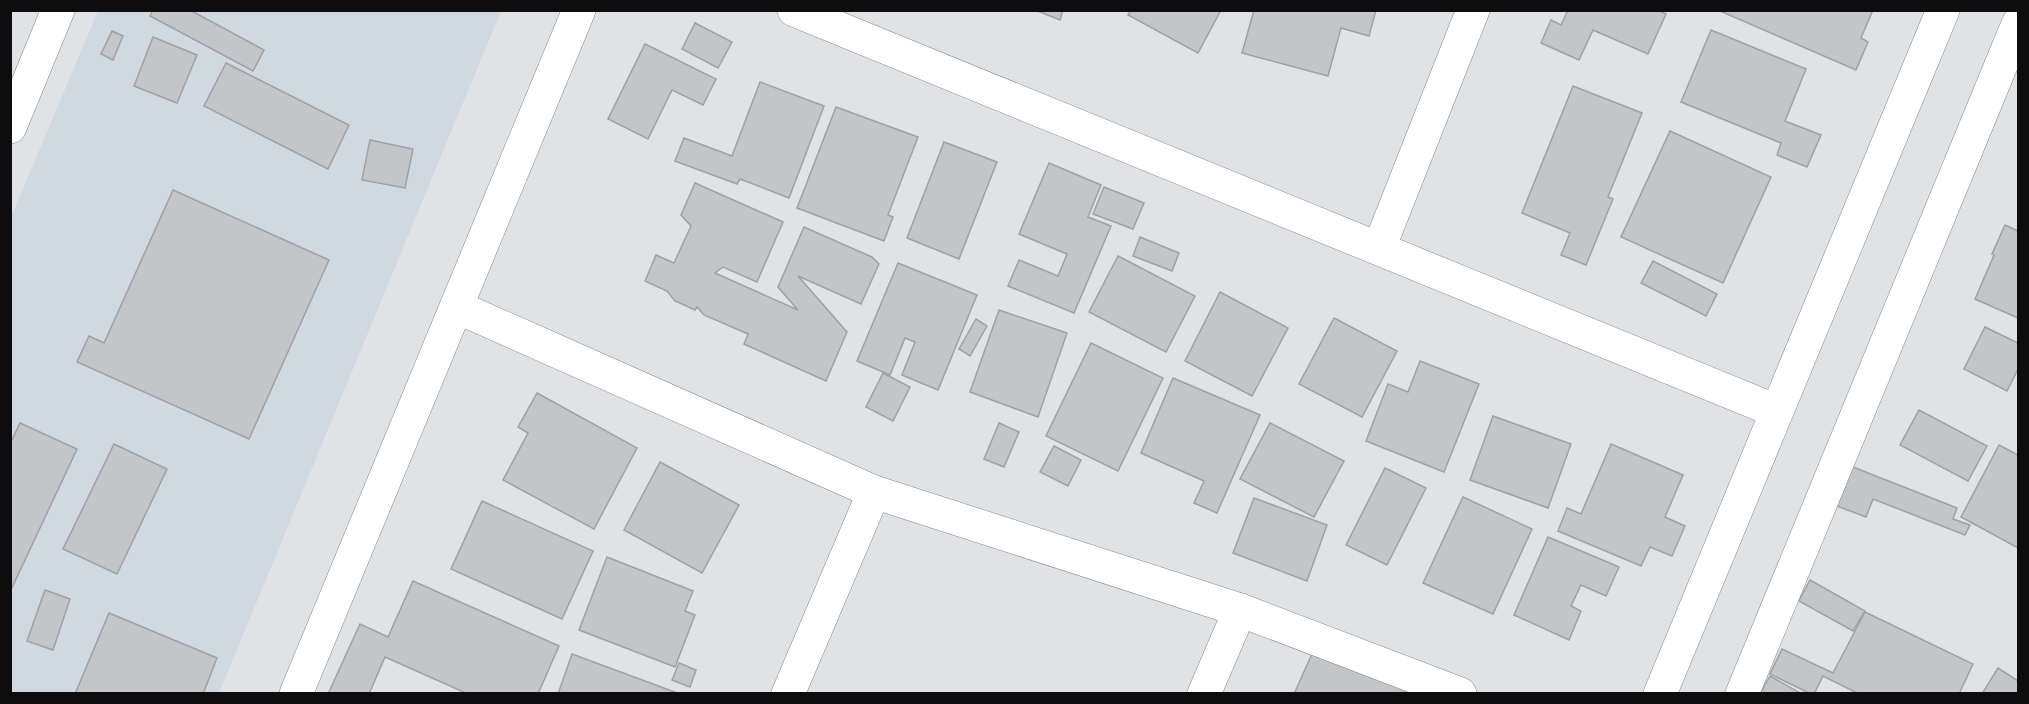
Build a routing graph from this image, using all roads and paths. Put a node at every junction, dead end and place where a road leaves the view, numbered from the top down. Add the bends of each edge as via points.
1 (58, 10) edge
2 (579, 10) edge
3 (794, 10) edge
4 (1473, 10) edge
5 (1943, 10) edge
6 (2019, 24) edge
7 (10, 127) edge
8 (1379, 248) junction
9 (457, 307) junction
10 (1776, 411) junction
11 (874, 492) junction
12 (1240, 610) junction
13 (296, 693) edge
14 (788, 693) edge
15 (1204, 693) edge
16 (1460, 693) edge
17 (1660, 693) edge
18 (1742, 693) edge

1 - 7 street
2 - 9 street
3 - 8 street
4 - 8 street
5 - 10 street
6 - 18 street
8 - 10 street
9 - 11 street
9 - 13 street
10 - 17 street
11 - 12 street
11 - 14 street
12 - 15 street
12 - 16 street

